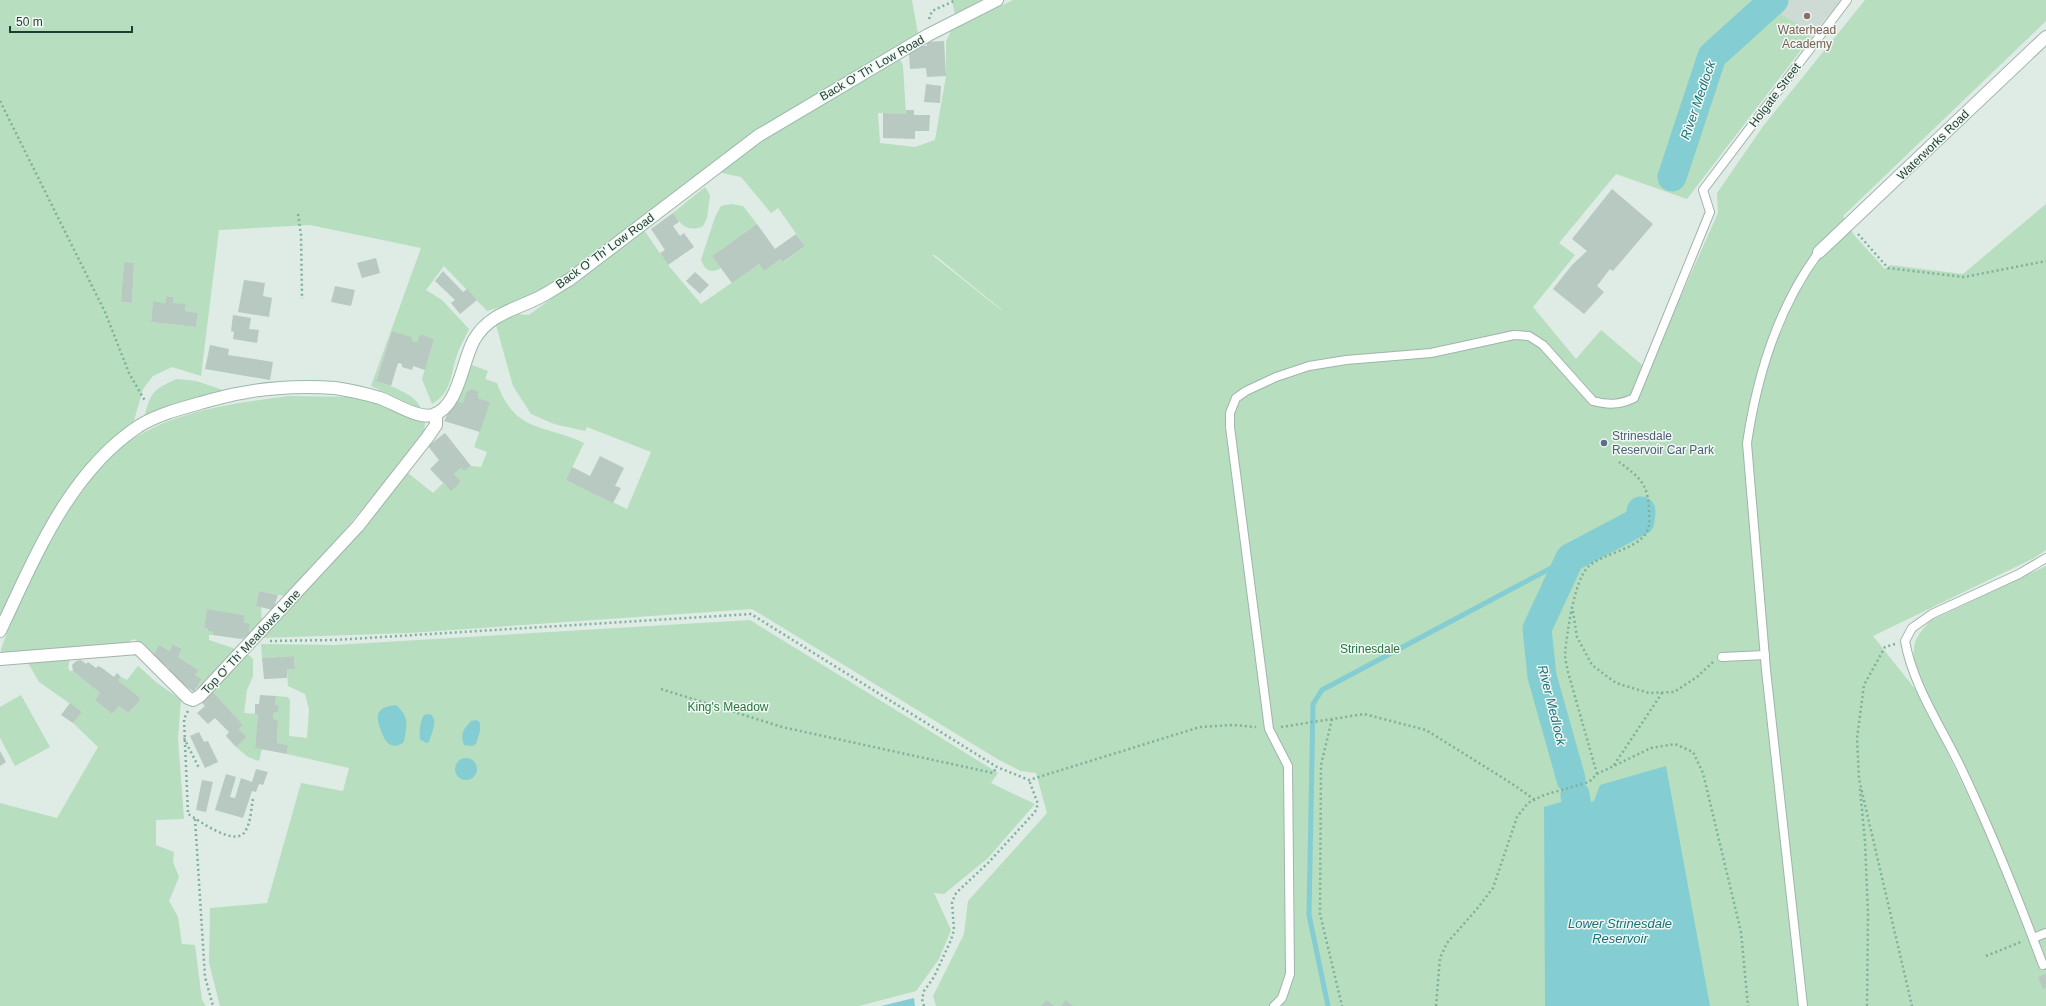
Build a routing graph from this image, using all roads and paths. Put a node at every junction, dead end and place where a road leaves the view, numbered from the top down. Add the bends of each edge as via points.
1 (997, 0) edge
2 (1847, 0) edge
3 (2046, 38) edge
4 (0, 101) edge
5 (298, 214) dead end
6 (1850, 225) junction
7 (1819, 252) joint
8 (2046, 261) edge
9 (302, 299) dead end
10 (144, 401) dead end
11 (436, 414) junction
12 (1619, 462) dead end
13 (2046, 558) edge
14 (1573, 608) junction
15 (0, 631) edge
16 (253, 639) junction
17 (1905, 642) junction
18 (1765, 655) junction
19 (1722, 657) joint
20 (0, 659) edge
21 (661, 689) dead end
22 (1662, 692) junction
23 (193, 700) junction
24 (1332, 719) junction
25 (1269, 729) junction
26 (184, 738) junction
27 (1613, 766) junction
28 (998, 767) junction
29 (199, 768) dead end
30 (1597, 774) junction
31 (1859, 778) junction
32 (1029, 780) junction
33 (253, 799) dead end
34 (1535, 800) junction
35 (195, 818) junction
36 (2046, 933) edge
37 (2033, 937) junction
38 (1986, 956) dead end
39 (2043, 965) dead end
40 (213, 1006) edge
41 (924, 1006) edge
42 (1274, 1006) edge
43 (1342, 1006) edge
44 (1436, 1006) edge
45 (1748, 1006) edge
46 (1803, 1006) edge
47 (1867, 1006) edge
48 (1912, 1006) edge

1 - 11 street, Back O' Th' Low Road via 928,36 758,136 569,280 536,299 504,312 474,340 453,395 445,407
2 - 25 lane, Holgate Street via 1703,190 1710,212 1634,398 1624,403 1605,405 1593,401 1543,345 1529,336 1514,335 1431,353 1346,360 1309,366 1276,377 1236,398 1230,413 1230,427
3 - 6 street, Waterworks Road
4 - 10 path via 105,312 129,373
5 - 9 path via 301,235
6 - 7 street, Waterworks Road
6 - 8 path via 1888,268 1964,277
7 - 18 lane via 1804,273 1781,316 1752,409 1747,443
11 - 15 street via 428,416 379,398 336,388 296,388 224,396 140,425 111,448 77,486 41,544
11 - 16 street, Top O' Th' Meadows Lane via 436,425 428,438 358,526
12 - 14 path via 1641,480 1648,496 1649,527 1644,537 1630,546 1600,558 1588,567 1578,585
13 - 17 lane via 2019,574 1932,614 1912,628
14 - 22 path via 1577,638 1592,665 1616,684 1649,692
14 - 30 path via 1565,655
16 - 23 street, Top O' Th' Meadows Lane via 200,696
16 - 28 path via 334,640 751,614
17 - 31 path via 1885,647 1864,685 1857,738
17 - 37 lane via 1914,676 1985,818
18 - 19 lane
18 - 46 lane
19 - 22 path via 1674,692
20 - 23 street, Top O' Th' Meadows Lane via 138,648
21 - 28 path via 782,727 993,773
22 - 27 path
23 - 26 path via 184,719
24 - 25 path
24 - 34 path via 1364,714 1426,730
24 - 43 path via 1321,765 1320,914
25 - 32 path via 1233,725 1200,727
25 - 42 lane via 1288,766 1290,974 1282,998
26 - 29 path
26 - 35 path via 188,814
27 - 30 path
27 - 45 path via 1651,748 1675,744 1693,752 1703,773 1741,932
28 - 32 path
30 - 34 path via 1589,782
31 - 47 path via 1868,913
31 - 48 path
32 - 41 path via 1038,804 1035,812 956,893 952,902 954,930 934,977 924,991
33 - 35 path via 247,829 243,835 226,836
34 - 44 path via 1528,803 1517,817 1492,888 1447,942 1440,958
35 - 40 path via 205,977
36 - 37 lane
37 - 38 path
37 - 39 lane

